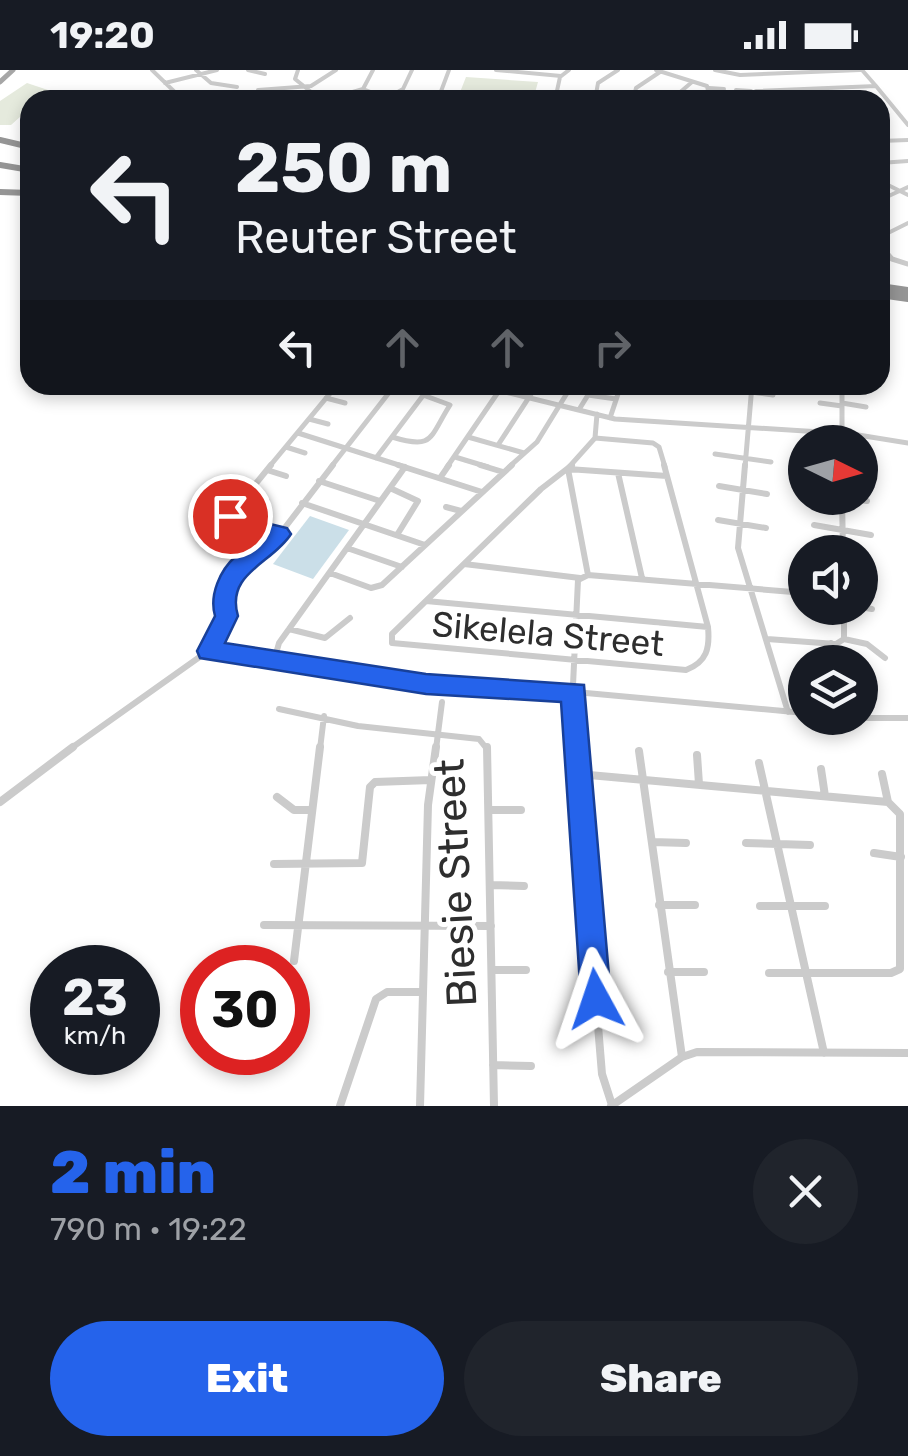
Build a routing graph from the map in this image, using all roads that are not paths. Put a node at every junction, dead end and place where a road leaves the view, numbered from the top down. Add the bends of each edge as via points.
1 (14, 70) edge
2 (152, 70) edge
3 (217, 70) edge
4 (248, 70) edge
5 (298, 70) edge
6 (336, 70) edge
7 (374, 70) edge
8 (496, 70) edge
9 (569, 70) edge
10 (618, 70) edge
11 (861, 70) edge
12 (659, 71) edge
13 (808, 71) edge
14 (839, 71) edge
15 (199, 72) edge
16 (530, 72) edge
17 (265, 74) dead end
18 (715, 74) edge
19 (748, 74) junction
20 (561, 76) junction
21 (0, 82) edge
22 (693, 82) junction
23 (165, 83) junction
24 (702, 84) junction
25 (303, 86) junction
26 (876, 86) junction
27 (852, 87) junction
28 (236, 88) dead end
29 (709, 88) joint
30 (363, 89) joint
31 (724, 89) dead end
32 (172, 90) edge
33 (288, 90) edge
34 (309, 90) edge
35 (359, 90) edge
36 (558, 90) edge
37 (597, 90) edge
38 (636, 90) edge
39 (683, 90) edge
40 (755, 90) edge
41 (779, 90) edge
42 (879, 90) edge
43 (890, 103) edge
44 (908, 124) edge
45 (890, 186) edge
46 (900, 191) junction
47 (908, 191) edge
48 (890, 196) edge
49 (329, 395) edge
50 (387, 395) edge
51 (424, 395) joint
52 (496, 395) edge
53 (523, 395) edge
54 (566, 395) edge
55 (751, 395) edge
56 (842, 395) edge
57 (529, 397) junction
58 (326, 398) junction
59 (345, 403) dead end
60 (820, 403) dead end
61 (560, 404) junction
62 (842, 404) junction
63 (866, 406) dead end
64 (580, 408) junction
65 (597, 414) junction
66 (610, 418) junction
67 (309, 419) junction
68 (328, 424) dead end
69 (842, 425) edge
70 (748, 428) junction
71 (788, 431) edge
72 (298, 433) junction
73 (468, 436) junction
74 (392, 437) junction
75 (595, 438) junction
76 (878, 439) edge
77 (908, 443) edge
78 (498, 445) junction
79 (286, 447) junction
80 (346, 448) junction
81 (305, 453) dead end
82 (525, 453) junction
83 (715, 454) dead end
84 (455, 457) junction
85 (376, 458) junction
86 (746, 458) junction
87 (771, 462) dead end
88 (405, 467) junction
89 (568, 469) junction
90 (267, 470) junction
91 (504, 472) junction
92 (618, 472) junction
93 (286, 476) dead end
94 (668, 476) junction
95 (440, 478) junction
96 (319, 481) junction
97 (719, 486) dead end
98 (390, 488) junction
99 (743, 490) junction
100 (483, 492) junction
101 (247, 494) junction
102 (767, 494) dead end
103 (267, 501) dead end
104 (380, 502) junction
105 (302, 503) junction
106 (446, 506) dead end
107 (462, 512) junction
108 (844, 515) edge
109 (718, 520) dead end
110 (364, 524) junction
111 (740, 524) junction
112 (814, 525) dead end
113 (766, 528) dead end
114 (843, 530) junction
115 (280, 534) junction
116 (397, 535) junction
117 (843, 535) edge
118 (872, 535) dead end
119 (425, 545) junction
120 (347, 548) junction
121 (464, 564) junction
122 (402, 567) junction
123 (330, 573) junction
124 (584, 576) junction
125 (642, 578) junction
126 (696, 583) junction
127 (751, 588) junction
128 (788, 591) edge
129 (425, 601) junction
130 (577, 616) junction
131 (350, 618) dead end
132 (844, 625) edge
133 (708, 627) junction
134 (289, 629) junction
135 (767, 639) junction
136 (844, 639) junction
137 (831, 643) joint
138 (208, 651) junction
139 (275, 658) junction
140 (885, 658) dead end
141 (576, 662) junction
142 (575, 692) junction
143 (442, 702) dead end
144 (279, 708) dead end
145 (788, 712) joint
146 (324, 716) junction
147 (878, 718) edge
148 (908, 718) edge
149 (437, 733) junction
150 (639, 751) dead end
151 (698, 756) dead end
152 (760, 763) dead end
153 (820, 768) dead end
154 (578, 774) junction
155 (882, 774) dead end
156 (640, 779) junction
157 (431, 780) junction
158 (699, 784) junction
159 (764, 791) junction
160 (825, 796) junction
161 (277, 797) dead end
162 (0, 802) edge
163 (888, 802) junction
164 (311, 810) junction
165 (489, 810) junction
166 (521, 810) dead end
167 (651, 842) junction
168 (746, 842) dead end
169 (686, 843) dead end
170 (778, 844) junction
171 (810, 845) dead end
172 (874, 853) dead end
173 (901, 858) junction
174 (274, 864) dead end
175 (304, 864) junction
176 (490, 885) junction
177 (524, 886) dead end
178 (660, 905) junction
179 (696, 905) dead end
180 (760, 906) dead end
181 (792, 906) junction
182 (825, 906) dead end
183 (264, 926) dead end
184 (297, 926) junction
185 (425, 926) junction
186 (491, 926) junction
187 (295, 945) edge
188 (492, 970) junction
189 (526, 970) dead end
190 (668, 972) junction
191 (704, 972) dead end
192 (806, 973) junction
193 (769, 974) dead end
194 (423, 992) junction
195 (824, 1053) junction
196 (908, 1054) edge
197 (682, 1057) junction
198 (493, 1065) junction
199 (532, 1066) dead end
200 (340, 1106) edge
201 (420, 1106) edge
202 (494, 1106) edge
203 (611, 1106) edge

1 - 21 main road
2 - 23 street
3 - 15 street
4 - 17 street
5 - 25 street via 294,78
6 - 25 street
7 - 30 street
8 - 16 street
9 - 20 street
10 - 37 street
11 - 14 street
11 - 26 street
12 - 22 street
12 - 38 street
13 - 14 street
13 - 19 street
14 - 27 street
15 - 23 street
15 - 28 street via 214,84
16 - 20 street
18 - 19 street
18 - 24 street
19 - 40 street
20 - 36 street
22 - 24 street
22 - 39 street
23 - 32 street
24 - 29 street
25 - 33 street
25 - 34 street
26 - 27 street
26 - 42 street
27 - 41 street
29 - 31 street
30 - 35 street
43 - 44 street
45 - 46 street
46 - 47 street
46 - 48 street
49 - 58 street
50 - 80 street
51 - 74 street
51 - 74 street via 450,405 427,440 417,445
52 - 73 street
53 - 57 street
54 - 61 street
55 - 70 street
56 - 62 street
57 - 61 street
57 - 78 street
58 - 59 street
58 - 67 street
60 - 62 street
61 - 64 street
61 - 82 street
62 - 63 street
62 - 69 street
64 - 65 street
64 - 66 street via 588,395 617,397
65 - 66 street
65 - 75 street
66 - 70 street
67 - 68 street
67 - 72 street
70 - 71 street
70 - 86 street
72 - 79 street
72 - 80 street
73 - 78 street
73 - 84 street
74 - 85 street
75 - 89 street, Sikelela Street
75 - 94 street, Sikelela Street via 657,444
76 - 77 street
78 - 82 street
79 - 81 street
79 - 90 street
80 - 85 street
80 - 96 street
82 - 91 street
83 - 86 street
84 - 91 street
84 - 95 street
85 - 88 street
86 - 87 street
86 - 99 street
88 - 95 street
88 - 98 street
89 - 92 street
89 - 121 street, Sikelela Street
89 - 124 street
90 - 93 street
90 - 101 street
91 - 100 street
92 - 94 street
92 - 125 street
94 - 126 street, Sikelela Street
95 - 100 street
96 - 104 street
96 - 105 street
97 - 99 street
98 - 104 street
98 - 116 street via 418,502
99 - 102 street
99 - 111 street
100 - 107 street
101 - 103 street
101 - 115 street via 231,521
104 - 110 street
105 - 110 street
105 - 115 street
106 - 107 street
107 - 119 street
108 - 114 street
109 - 111 street
110 - 116 street
110 - 120 street
111 - 113 street
111 - 127 street via 738,551
112 - 114 street
114 - 117 street
114 - 118 street
115 - 138 street via 230,580 222,602 226,616
116 - 119 street
119 - 122 street
120 - 122 street
120 - 123 street
121 - 124 street
121 - 129 street, Sikelela Street
122 - 123 street via 373,588
123 - 134 street
124 - 125 street
124 - 130 street
125 - 126 street
126 - 127 street
126 - 133 street, Sikelela Street
127 - 128 street
127 - 135 street
129 - 130 street
129 - 141 street, Sikelela Street via 392,634 392,643
130 - 133 street
130 - 141 street
131 - 134 street via 325,638
132 - 136 street
133 - 141 street, Sikelela Street via 710,652 689,670
134 - 139 street
135 - 137 street
135 - 145 street
136 - 137 street
136 - 140 street via 867,644
138 - 139 street
138 - 162 street
139 - 142 street via 426,684
141 - 142 street
142 - 145 street
142 - 154 street
143 - 149 street
144 - 146 street, Biesie Street
146 - 149 street, Biesie Street
146 - 164 street
147 - 148 street
149 - 157 street
149 - 165 street, Biesie Street via 486,743
150 - 156 street
151 - 158 street
152 - 159 street
153 - 160 street
154 - 156 street
154 - 203 street via 602,1074
155 - 163 street
156 - 158 street
156 - 167 street
157 - 175 street via 374,782 362,863
157 - 185 street
158 - 159 street
159 - 160 street
159 - 170 street
160 - 163 street
161 - 164 street via 294,810
163 - 173 street via 900,812
164 - 175 street
165 - 166 street
165 - 176 street, Biesie Street
167 - 169 street
167 - 178 street
168 - 170 street
170 - 171 street
170 - 181 street
172 - 173 street
173 - 192 street via 899,971
174 - 175 street
175 - 184 street
176 - 177 street
176 - 186 street, Biesie Street
178 - 179 street
178 - 190 street
180 - 181 street
181 - 182 street
181 - 192 street
183 - 184 street
184 - 185 street
184 - 187 street
185 - 186 street
185 - 194 street
186 - 188 street, Biesie Street
188 - 189 street
188 - 198 street, Biesie Street
190 - 191 street
190 - 197 street
192 - 193 street
192 - 195 street
194 - 200 street via 378,996
194 - 201 street
195 - 196 street
195 - 197 street
197 - 203 street
198 - 199 street
198 - 202 street, Biesie Street

